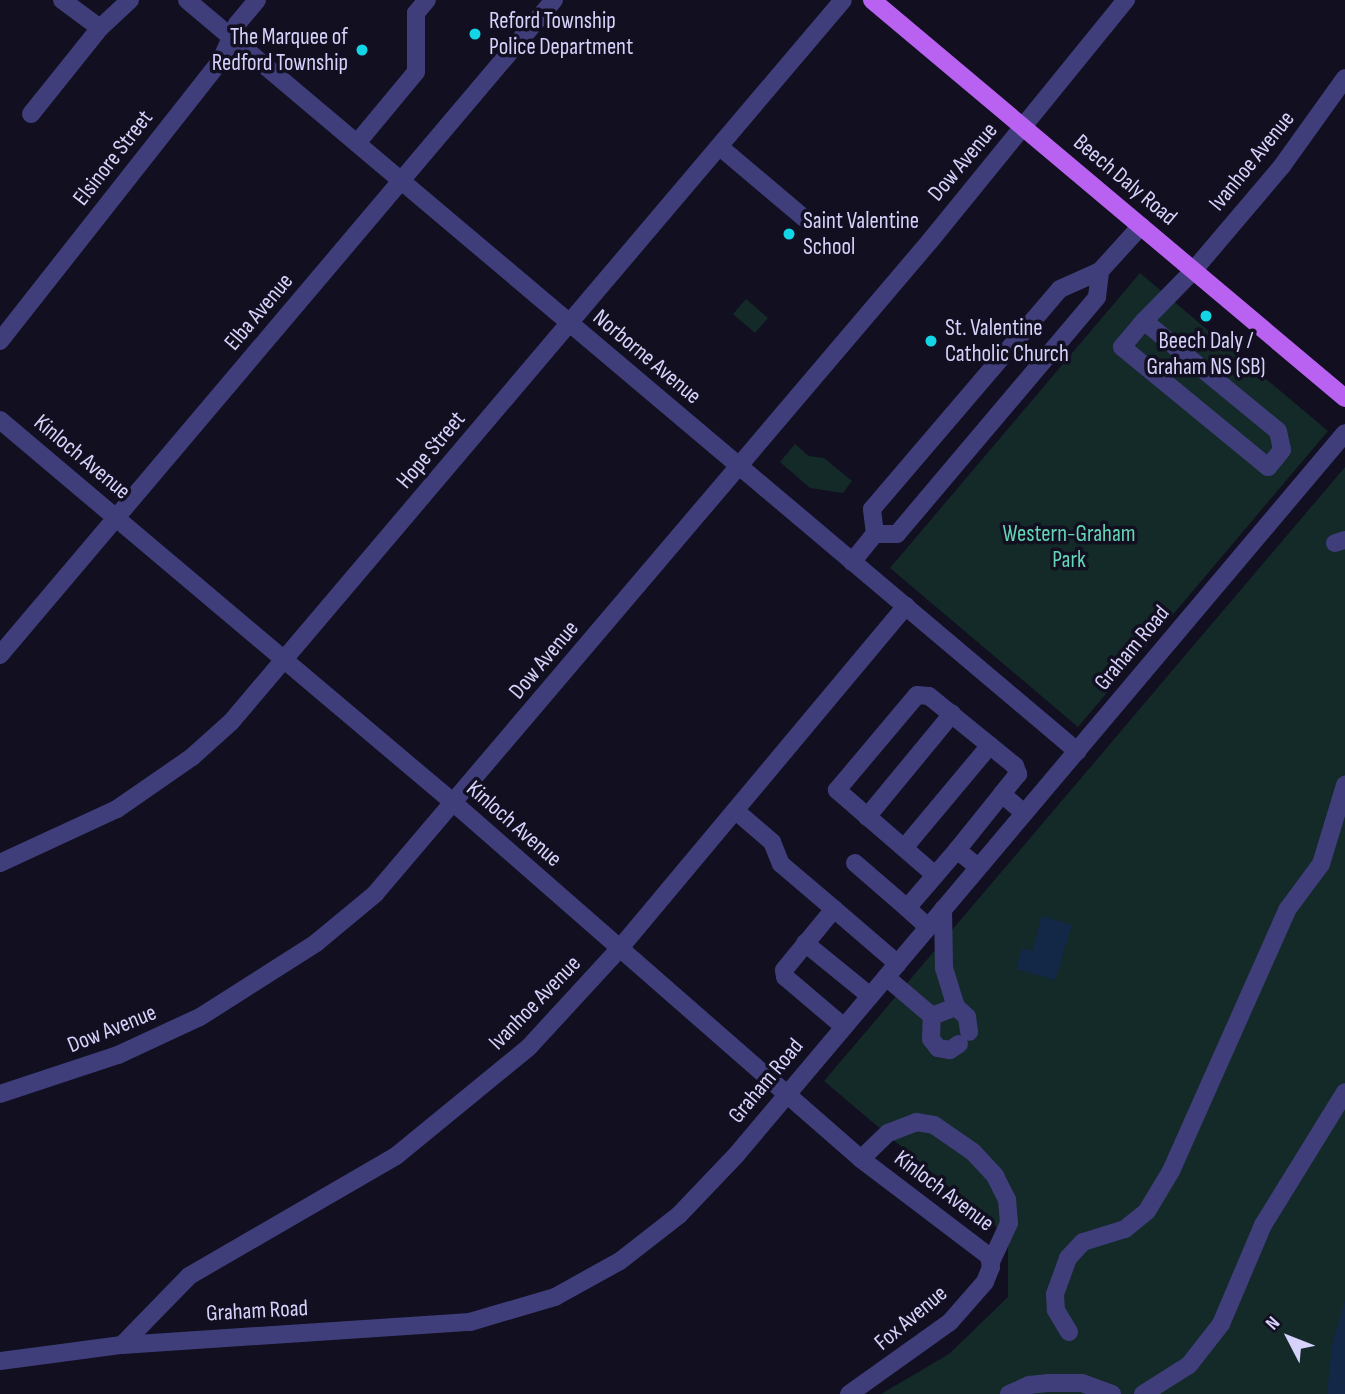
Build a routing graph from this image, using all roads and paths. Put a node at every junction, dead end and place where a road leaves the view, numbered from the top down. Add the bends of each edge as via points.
1 (62, 0) edge
2 (130, 0) edge
3 (187, 0) edge
4 (257, 0) edge
5 (554, 0) edge
6 (843, 0) edge
7 (872, 0) edge
8 (1126, 0) edge
9 (422, 2) edge
10 (100, 28) junction
11 (231, 37) junction
12 (1345, 78) edge
13 (30, 114) dead end
14 (1024, 127) junction
15 (357, 144) junction
16 (720, 147) junction
17 (402, 182) junction
18 (804, 218) dead end
19 (1141, 226) junction
20 (1100, 271) junction
21 (1194, 271) junction
22 (1144, 321) junction
23 (570, 325) junction
24 (0, 341) edge
25 (1345, 398) edge
26 (0, 420) edge
27 (1345, 433) edge
28 (739, 467) junction
29 (116, 517) junction
30 (875, 534) junction
31 (852, 562) junction
32 (906, 606) junction
33 (0, 655) edge
34 (285, 662) junction
35 (952, 714) junction
36 (990, 745) junction
37 (1077, 751) junction
38 (1345, 785) edge
39 (1002, 794) junction
40 (455, 804) junction
41 (736, 811) junction
42 (1024, 813) junction
43 (867, 817) junction
44 (904, 848) junction
45 (957, 850) junction
46 (0, 863) edge
47 (855, 863) dead end
48 (978, 867) junction
49 (935, 874) junction
50 (907, 908) junction
51 (834, 909) junction
52 (943, 909) junction
53 (928, 927) junction
54 (805, 943) junction
55 (620, 948) junction
56 (892, 971) junction
57 (870, 996) junction
58 (956, 1007) junction
59 (932, 1016) junction
60 (844, 1027) junction
61 (1345, 1092) edge
62 (789, 1093) junction
63 (0, 1094) edge
64 (861, 1159) junction
65 (991, 1264) junction
66 (1069, 1332) dead end
67 (122, 1345) junction
68 (0, 1361) edge
69 (849, 1394) edge
70 (1009, 1394) edge
71 (1112, 1394) edge
72 (1143, 1394) edge

1 - 10 street
2 - 10 street
3 - 11 street, Norborne Avenue
4 - 11 street, Elsinore Street
5 - 17 street, Elba Avenue
6 - 16 street, Hope Street
7 - 14 main road, Beech Daly Road
8 - 14 street, Dow Avenue
9 - 15 street via 416,13 416,72
10 - 13 street
11 - 15 street, Norborne Avenue
11 - 24 street, Elsinore Street via 221,60
12 - 21 street, Ivanhoe Avenue via 1282,166
14 - 19 main road, Beech Daly Road
14 - 28 street, Dow Avenue
15 - 17 street, Norborne Avenue
16 - 18 street
16 - 23 street, Hope Street
17 - 23 street, Norborne Avenue
17 - 29 street, Elba Avenue
19 - 20 street
19 - 21 main road, Beech Daly Road
20 - 30 street via 1060,289 873,509
20 - 30 street via 1097,297 897,534
21 - 22 street, Ivanhoe Avenue
21 - 25 main road, Beech Daly Road
22 - 22 street, Ivanhoe Avenue via 1122,347 1268,467 1282,450 1278,431
23 - 28 street, Norborne Avenue
23 - 34 street, Hope Street
26 - 29 street, Kinloch Avenue
27 - 37 street, Graham Road
28 - 31 street, Norborne Avenue
28 - 40 street, Dow Avenue
29 - 33 street, Elba Avenue
29 - 34 street, Kinloch Avenue
30 - 31 street
31 - 32 street, Norborne Avenue
32 - 37 street, Norborne Avenue
32 - 41 street, Ivanhoe Avenue
34 - 40 street, Kinloch Avenue
34 - 46 street, Hope Street via 231,722 151,788 79,830
35 - 36 street
35 - 43 street
35 - 43 street via 929,696 917,695 840,782 837,790
36 - 39 street via 1018,774
36 - 44 street
37 - 42 street, Graham Road
38 - 66 street via 1321,864 1287,910 1171,1171 1146,1211 1125,1229 1083,1242 1068,1258 1055,1294 1056,1310
39 - 42 street
39 - 45 street
40 - 55 street, Kinloch Avenue
40 - 63 street, Dow Avenue via 375,894 261,981 128,1051
41 - 51 street via 772,842 781,864
41 - 55 street, Ivanhoe Avenue
42 - 48 street, Graham Road
43 - 44 street
44 - 49 street
45 - 48 street
45 - 49 street
47 - 50 street
48 - 52 street, Graham Road
49 - 50 street
50 - 53 street
51 - 54 street
51 - 56 street
52 - 53 street, Graham Road
52 - 58 street via 944,968
53 - 56 street, Graham Road
54 - 57 street
54 - 60 street via 783,970 785,977
55 - 62 street, Kinloch Avenue
55 - 67 street, Ivanhoe Avenue via 529,1047 442,1122 342,1191 209,1261 175,1288
56 - 57 street, Graham Road
56 - 59 street
57 - 60 street, Graham Road
58 - 59 street
58 - 59 street via 967,1017 964,1038 950,1050 938,1048 931,1039
60 - 62 street, Graham Road
61 - 72 street via 1263,1225 1221,1324 1189,1365
62 - 64 street, Kinloch Avenue
62 - 67 street, Graham Road via 715,1179 654,1236 585,1281 524,1309 437,1326
64 - 65 street, Kinloch Avenue via 983,1250
64 - 65 street, Fox Avenue via 888,1133 916,1122 934,1125 973,1152 995,1176 1007,1200 1009,1223
65 - 69 street, Fox Avenue via 985,1282 950,1322
67 - 68 street, Graham Road
70 - 71 street via 1029,1384 1082,1383

